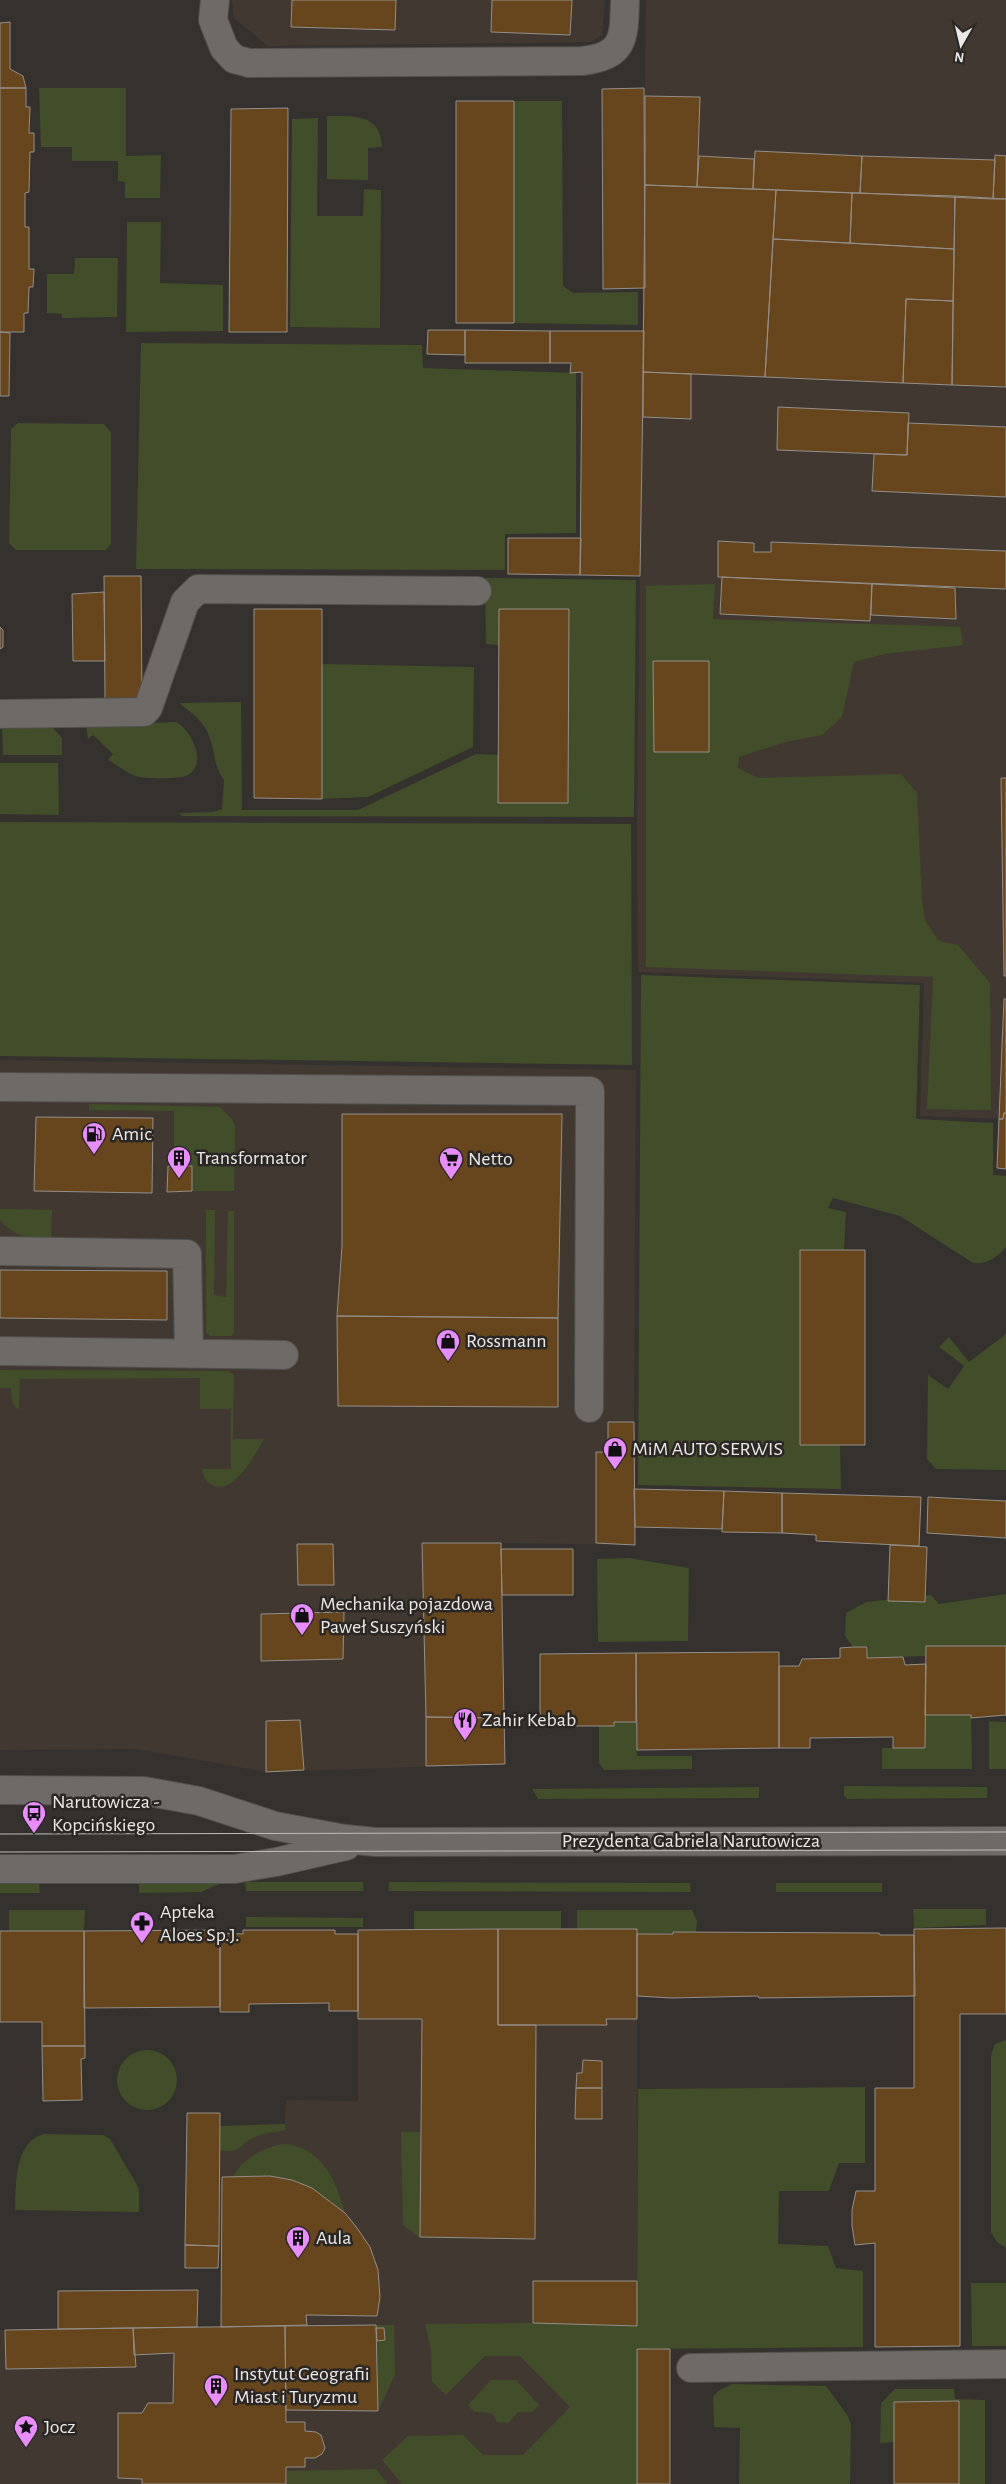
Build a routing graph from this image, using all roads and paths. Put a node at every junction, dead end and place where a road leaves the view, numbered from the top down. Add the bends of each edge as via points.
1 (216, 0) edge
2 (625, 0) edge
3 (477, 591) dead end
4 (0, 714) edge
5 (0, 1087) edge
6 (0, 1251) edge
7 (0, 1351) edge
8 (189, 1354) junction
9 (284, 1355) dead end
10 (589, 1408) dead end
11 (0, 1790) edge
12 (1006, 1841) edge
13 (376, 1842) junction
14 (0, 1869) edge
15 (1006, 2364) edge
16 (691, 2368) dead end

1 - 2 street via 213,20 224,48 234,59 249,63 601,59 615,50 621,38
3 - 4 street via 198,589 185,602 144,712
5 - 10 street via 590,1091
6 - 8 street via 187,1254
7 - 8 street
8 - 9 street
11 - 13 street, Prezydenta Gabriela Narutowicza via 144,1791 199,1801 275,1826
12 - 13 street, Prezydenta Gabriela Narutowicza
13 - 14 street, Prezydenta Gabriela Narutowicza via 234,1869
15 - 16 street

